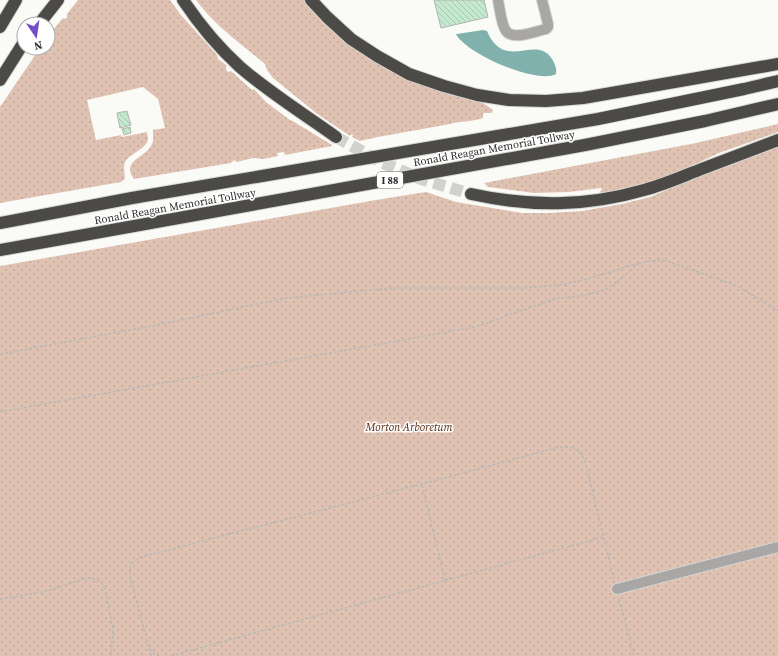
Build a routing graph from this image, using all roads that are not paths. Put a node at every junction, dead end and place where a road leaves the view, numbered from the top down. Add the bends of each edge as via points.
1 (16, 0) edge
2 (47, 0) edge
3 (58, 0) edge
4 (183, 0) edge
5 (311, 0) edge
6 (317, 0) edge
7 (498, 0) edge
8 (542, 0) edge
9 (38, 16) edge
10 (45, 16) edge
11 (327, 17) junction
12 (0, 27) edge
13 (16, 56) edge
14 (778, 64) edge
15 (0, 80) edge
16 (778, 81) edge
17 (778, 104) edge
18 (336, 137) tunnel mouth
19 (778, 140) edge
20 (470, 194) tunnel mouth
21 (0, 223) edge
22 (0, 250) edge
23 (778, 547) edge
24 (617, 589) dead end

1 - 12 highway
2 - 9 highway
3 - 10 highway
4 - 18 highway via 211,38 240,67 272,93
5 - 11 highway
6 - 11 highway
7 - 8 lane via 504,27 513,36 548,27
11 - 14 highway via 351,39 409,74 477,95 509,100 583,98
13 - 15 highway
16 - 21 highway, Ronald Reagan Memorial Tollway / I 88 via 598,119 132,198
17 - 22 highway, Ronald Reagan Memorial Tollway / I 88 via 585,145
19 - 20 highway via 645,190 590,201 540,204
23 - 24 lane

